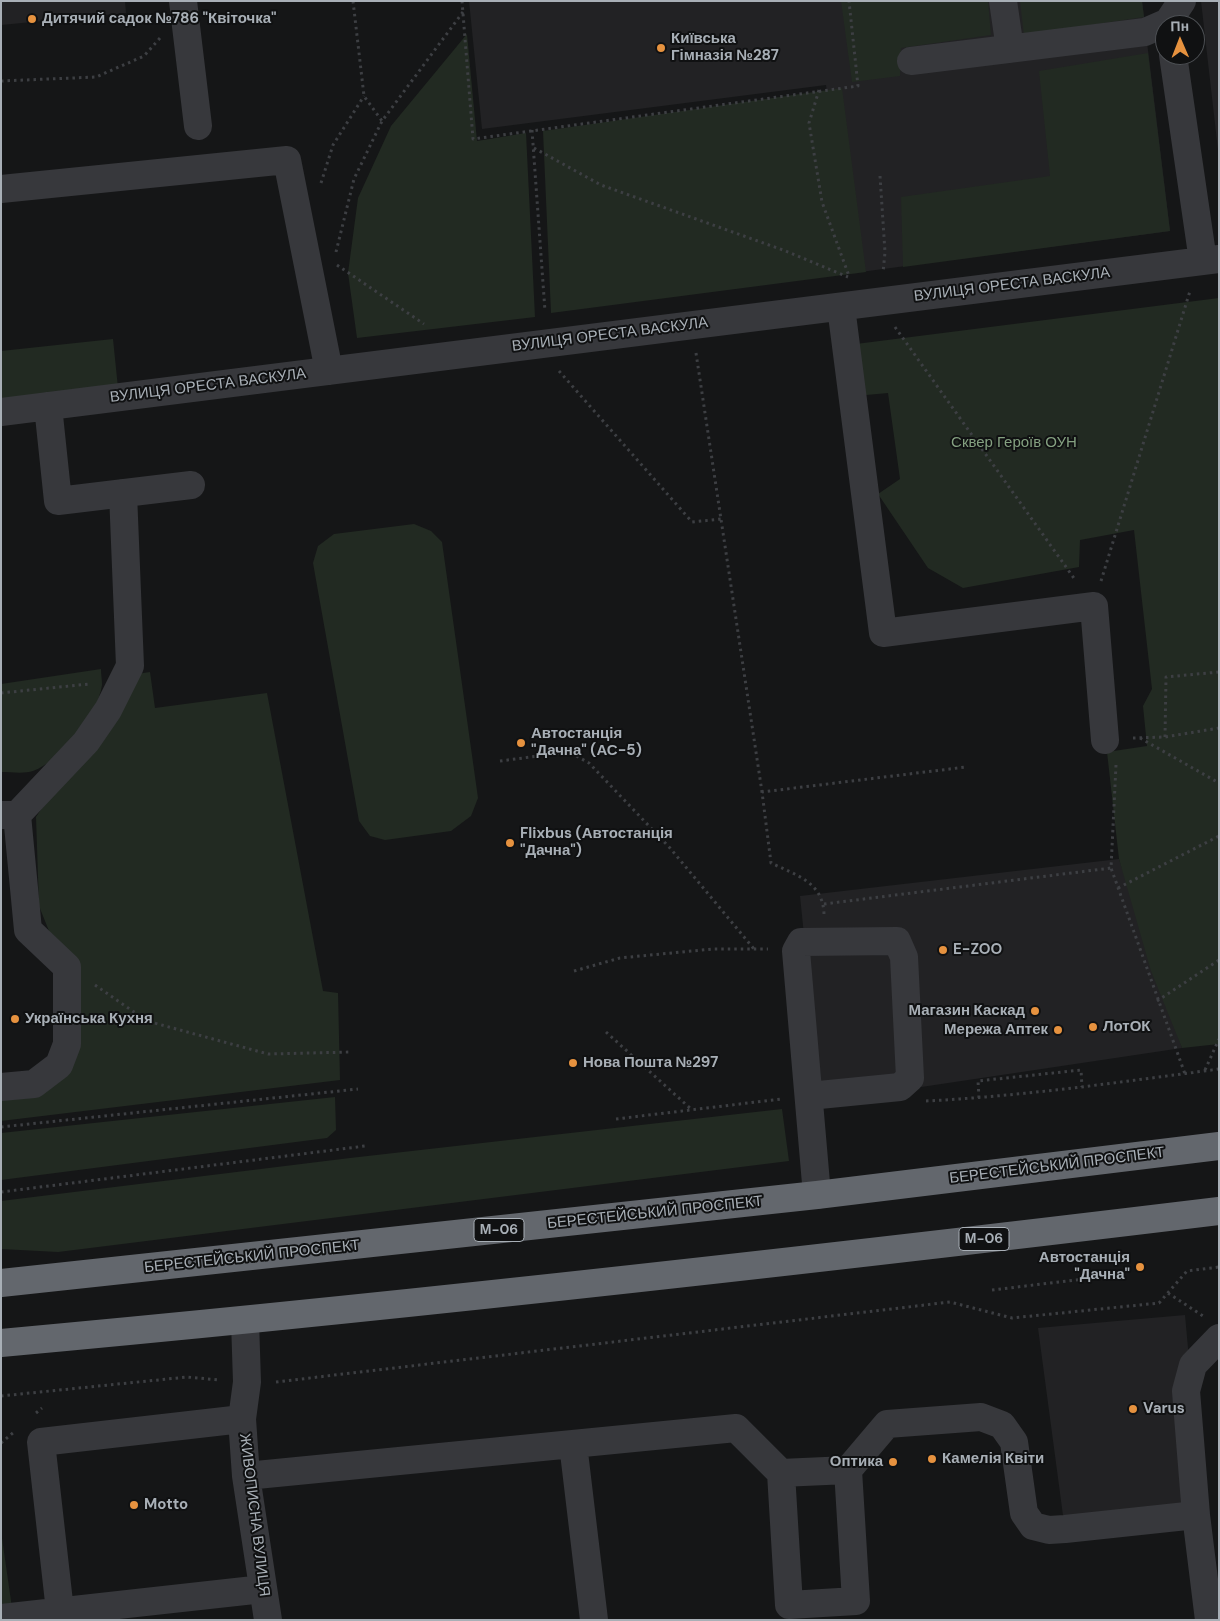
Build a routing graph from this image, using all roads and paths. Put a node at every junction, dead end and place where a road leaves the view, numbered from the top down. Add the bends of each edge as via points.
1 (353, 1) edge
2 (462, 1) edge
3 (849, 1) edge
4 (1003, 1) edge
5 (183, 6) edge
6 (463, 12) junction
7 (1171, 12) edge
8 (1010, 49) junction
9 (912, 61) dead end
10 (1175, 65) edge
11 (1, 81) edge
12 (819, 90) junction
13 (364, 96) junction
14 (382, 121) junction
15 (198, 126) dead end
16 (532, 130) junction
17 (534, 148) junction
18 (880, 176) dead end
19 (318, 192) dead end
20 (5, 193) edge
21 (303, 238) junction
22 (336, 264) junction
23 (1205, 268) edge
24 (336, 272) dead end
25 (882, 274) dead end
26 (841, 306) junction
27 (545, 311) dead end
28 (424, 324) dead end
29 (894, 325) dead end
30 (696, 352) dead end
31 (556, 368) dead end
32 (328, 371) junction
33 (48, 406) junction
34 (1, 412) edge
35 (191, 485) dead end
36 (123, 493) junction
37 (721, 519) junction
38 (1094, 606) junction
39 (1219, 672) edge
40 (122, 681) junction
41 (1, 693) edge
42 (1219, 728) edge
43 (1164, 736) junction
44 (1139, 738) junction
45 (1111, 739) junction
46 (500, 761) dead end
47 (966, 768) dead end
48 (1219, 783) edge
49 (762, 792) junction
50 (9, 815) edge
51 (1219, 836) edge
52 (1111, 868) junction
53 (1118, 888) junction
54 (823, 904) junction
55 (824, 942) junction
56 (754, 949) junction
57 (796, 950) junction
58 (1219, 960) edge
59 (67, 966) junction
60 (574, 971) dead end
61 (1157, 1000) junction
62 (606, 1032) dead end
63 (1219, 1039) edge
64 (351, 1052) dead end
65 (1219, 1069) edge
66 (1205, 1070) junction
67 (1185, 1074) junction
68 (1, 1087) edge
69 (900, 1087) junction
70 (1082, 1087) junction
71 (358, 1089) dead end
72 (809, 1096) junction
73 (979, 1098) junction
74 (692, 1110) junction
75 (616, 1119) dead end
76 (1, 1126) edge
77 (365, 1146) dead end
78 (1219, 1146) edge
79 (1, 1192) edge
80 (817, 1194) junction
81 (1219, 1211) edge
82 (1219, 1267) edge
83 (1110, 1276) dead end
84 (1, 1283) edge
85 (992, 1290) dead end
86 (1168, 1293) junction
87 (245, 1321) junction
88 (1211, 1327) edge
89 (1, 1343) edge
90 (188, 1377) dead end
91 (270, 1383) dead end
92 (1, 1396) edge
93 (242, 1419) junction
94 (573, 1444) junction
95 (848, 1470) junction
96 (781, 1473) junction
97 (246, 1476) junction
98 (1196, 1515) junction
99 (263, 1589) junction
100 (60, 1611) junction
101 (1, 1618) edge
102 (268, 1620) edge
103 (594, 1620) edge
104 (1209, 1620) edge

1 - 13 path
2 - 6 path
3 - 12 path via 858,86
4 - 8 street
5 - 11 path via 144,56 96,78
5 - 15 street
6 - 14 path
6 - 16 path via 473,139
7 - 8 street via 1145,32
8 - 9 street
10 - 23 street
12 - 16 path
12 - 17 path via 809,123 822,202 851,278 784,250 601,185
13 - 14 path
13 - 19 path via 333,145
14 - 22 path via 354,179 336,248
16 - 17 path
17 - 27 path
18 - 25 path
20 - 21 street via 287,160
21 - 22 path
21 - 32 street
22 - 24 path
22 - 28 path
23 - 26 street, ВУЛИЦЯ ОРЕСТА ВАСКУЛА
23 - 38 path
26 - 32 street, ВУЛИЦЯ ОРЕСТА ВАСКУЛА
26 - 38 street via 883,632
29 - 38 path
30 - 37 path
31 - 37 path via 692,522
32 - 33 street, ВУЛИЦЯ ОРЕСТА ВАСКУЛА
33 - 34 street, ВУЛИЦЯ ОРЕСТА ВАСКУЛА
33 - 36 street via 58,501
35 - 36 street
36 - 40 street via 130,666
37 - 49 path
38 - 45 street
39 - 43 path via 1166,677
40 - 41 path
40 - 50 street via 108,710 86,742
42 - 43 path
43 - 44 path
44 - 45 path
44 - 48 path
45 - 52 path
46 - 56 path via 569,752 589,763 670,848
47 - 49 path
49 - 54 path via 771,862 812,883
50 - 59 street via 28,930
51 - 53 path
52 - 53 path
52 - 54 path
53 - 61 path
54 - 55 path
55 - 57 street via 801,942
55 - 69 street via 897,941 904,957 912,1070 910,1078
56 - 57 path
56 - 60 path via 713,949 620,958
57 - 72 street
58 - 61 path
59 - 64 path via 147,1021 268,1054
59 - 68 street via 67,1044 59,1065 34,1084
61 - 67 path
62 - 74 path
63 - 66 path
65 - 66 path
66 - 67 path
67 - 70 path
69 - 72 street
69 - 73 path via 901,1102
70 - 73 path
70 - 73 path via 1081,1070 987,1080 978,1081
71 - 76 path
72 - 74 path
72 - 80 street
74 - 75 path
77 - 79 path
78 - 80 highway, БЕРЕСТЕЙСЬКИЙ ПРОСПЕКТ / М-06
80 - 84 highway, БЕРЕСТЕЙСЬКИЙ ПРОСПЕКТ / М-06
81 - 87 highway, М-06 via 750,1267
82 - 86 path via 1187,1271
83 - 85 path
86 - 88 path
86 - 91 path via 1159,1303 1012,1318 950,1302
87 - 89 highway, М-06
87 - 93 street, ЖИВОПИСНА ВУЛИЦЯ via 247,1382
88 - 98 street via 1193,1365 1186,1392
90 - 92 path
93 - 97 street, ЖИВОПИСНА ВУЛИЦЯ
93 - 100 street via 41,1442
94 - 96 street via 736,1428
94 - 97 street
94 - 103 street
95 - 96 street
95 - 96 street via 856,1601 789,1605
95 - 98 street via 888,1424 981,1417 1002,1425 1014,1442 1024,1513 1033,1526 1065,1530
97 - 99 street, ЖИВОПИСНА ВУЛИЦЯ
98 - 104 street
99 - 100 street
99 - 102 street, ЖИВОПИСНА ВУЛИЦЯ
100 - 101 street

